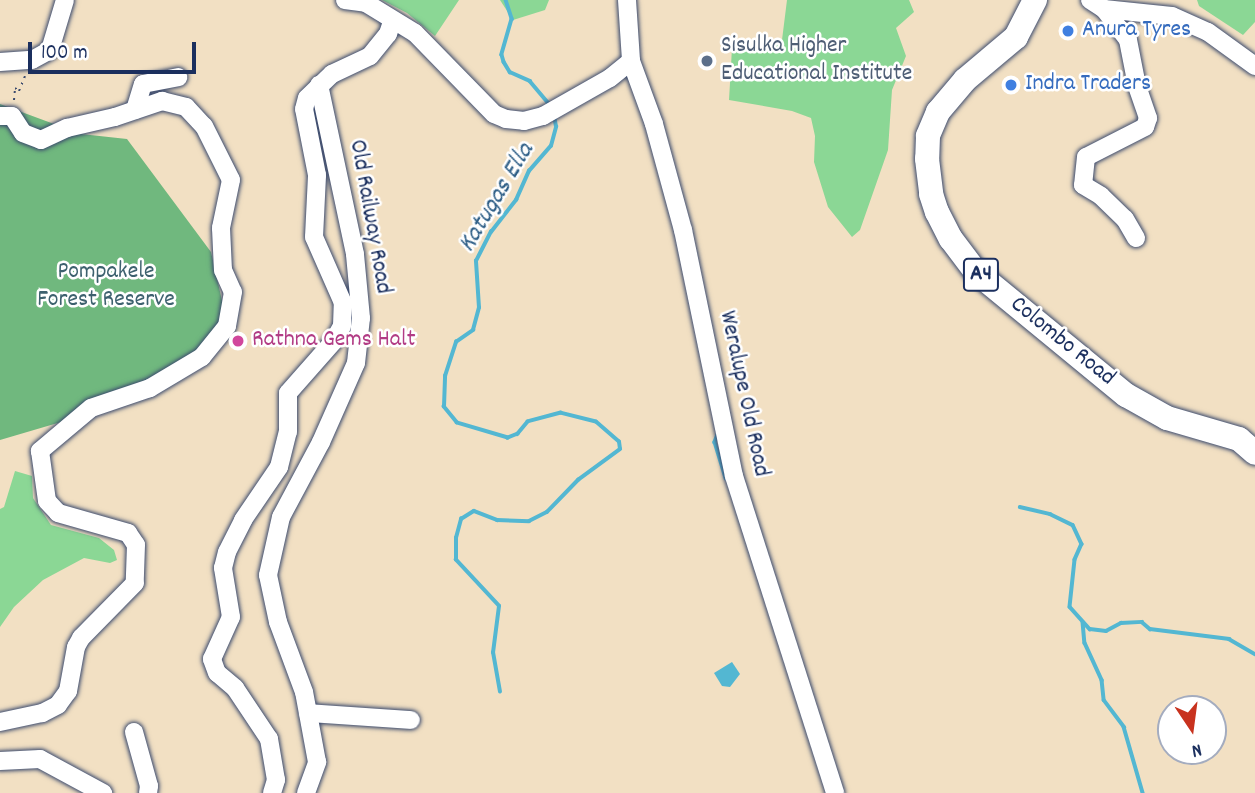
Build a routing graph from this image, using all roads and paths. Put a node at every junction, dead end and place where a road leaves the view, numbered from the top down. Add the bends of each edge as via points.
1 (65, 0) edge
2 (345, 0) edge
3 (627, 0) edge
4 (1035, 0) edge
5 (1097, 4) edge
6 (393, 22) junction
7 (32, 60) junction
8 (631, 61) junction
9 (0, 62) edge
10 (1255, 66) edge
11 (178, 77) dead end
12 (319, 85) junction
13 (135, 110) junction
14 (6, 116) edge
15 (1136, 238) dead end
16 (1254, 451) edge
17 (308, 713) junction
18 (411, 720) dead end
19 (0, 722) edge
20 (134, 732) dead end
21 (0, 761) edge
22 (103, 793) edge
23 (148, 793) edge
24 (272, 793) edge
25 (306, 793) edge
26 (835, 793) edge

1 - 7 street via 50,50
2 - 6 street via 366,3
3 - 8 street, Weralupe Old Road
4 - 16 highway, Colombo Road / A4 via 1016,37 965,80 938,112 929,136 928,159 937,212 976,272 1126,395 1167,418 1239,439
5 - 10 street via 1172,16 1209,32
5 - 15 street via 1128,40 1148,118 1145,127 1086,157 1083,185 1125,219
6 - 8 street via 415,33 494,114 506,119 524,121 554,110
6 - 12 street via 370,57
7 - 9 street
7 - 14 path via 19,91 15,88 18,106
8 - 26 street, Weralupe Old Road via 683,230 734,476
11 - 13 street via 143,84
12 - 17 street, Old Railway Road via 355,254 362,318 356,363 281,517 268,575
12 - 24 street via 304,109 317,175 314,237 343,303 342,326 289,393 288,432 279,467 226,552 223,568 231,617 212,659 217,673 235,688 269,739 276,780
13 - 14 street via 67,128 41,140 23,133
13 - 19 street via 162,101 186,107 204,126 231,180 221,228 223,270 233,292 228,326 202,357 150,388 91,408 40,451 47,501 58,513 128,533 136,545 135,583 81,638 68,691 58,705
17 - 18 street
17 - 25 street, Old Railway Road via 317,762
20 - 23 street
21 - 22 street via 40,759

